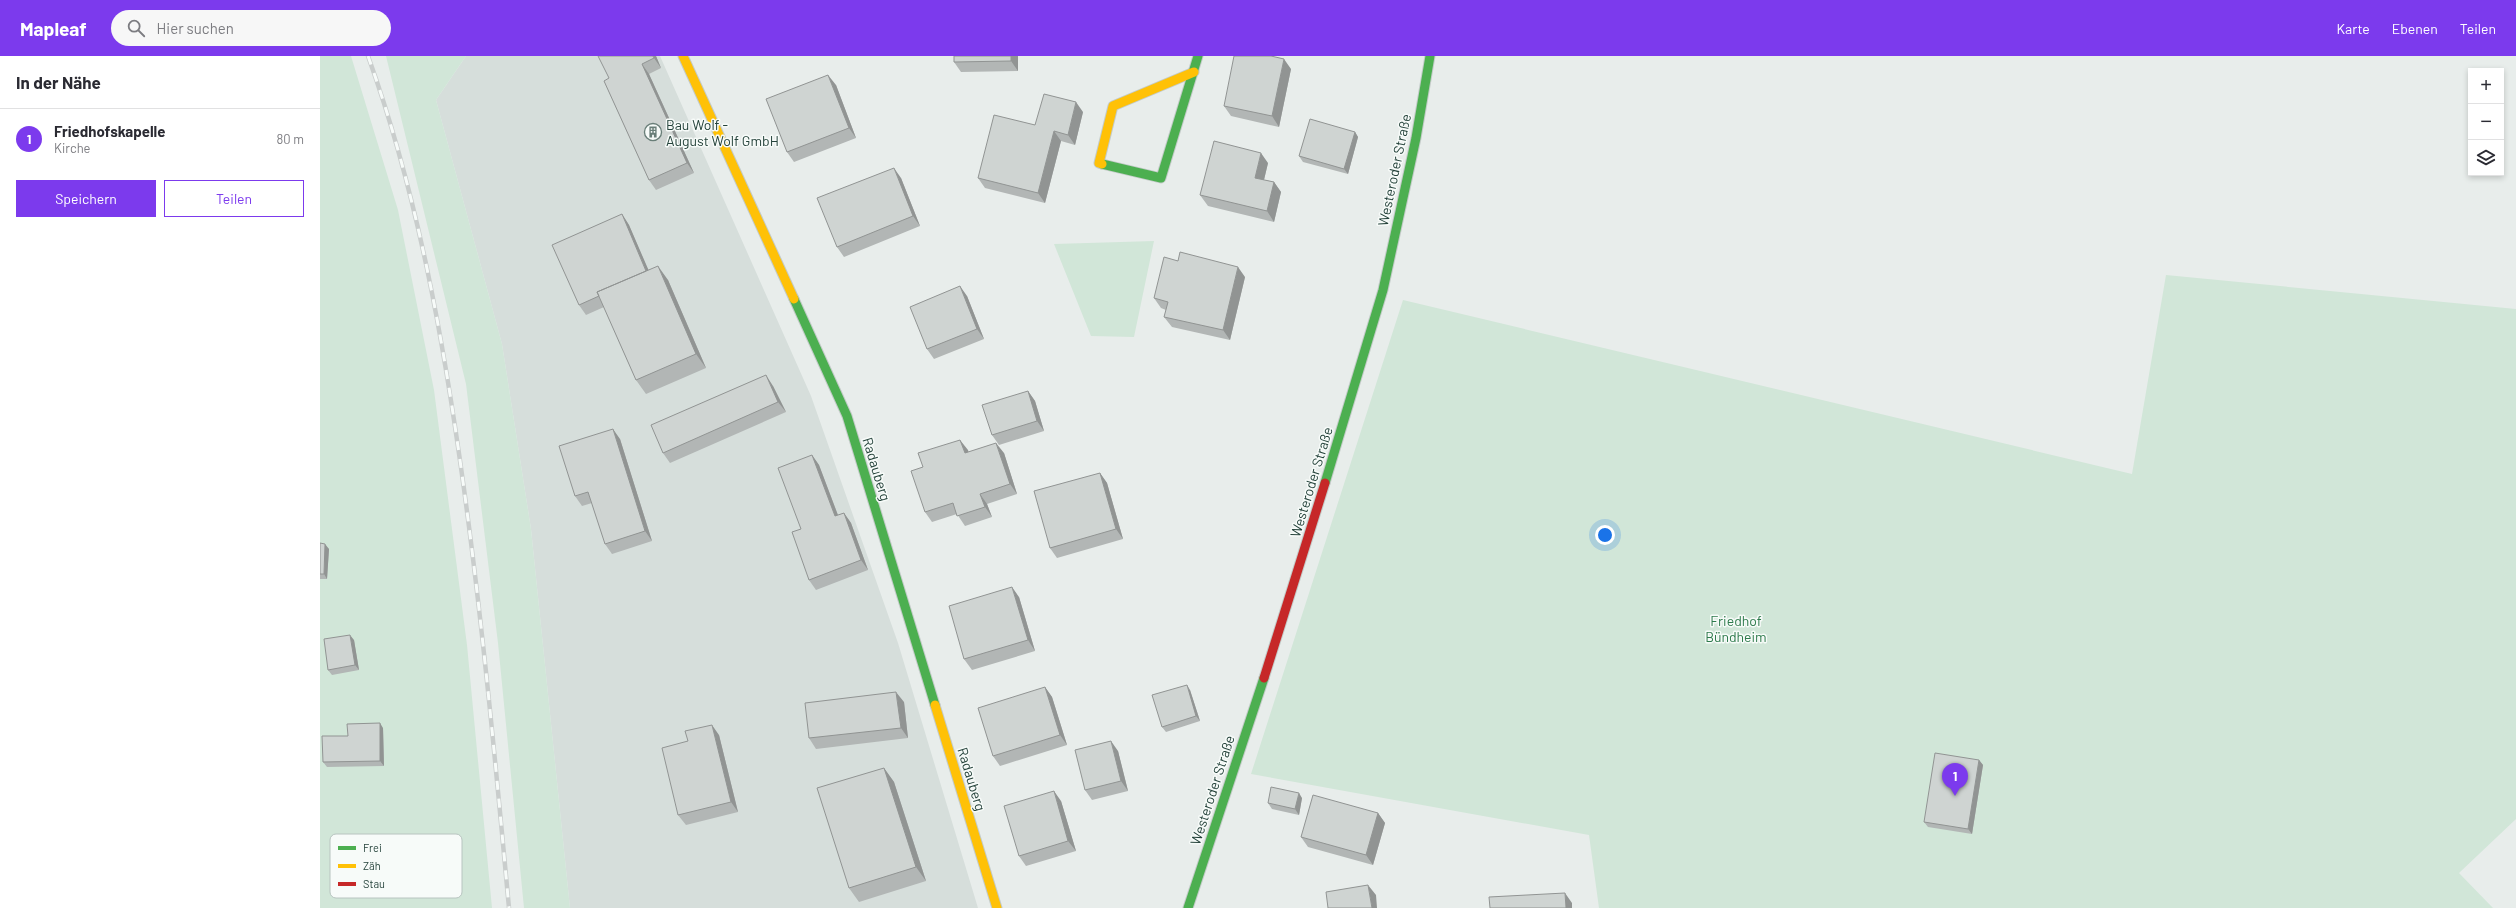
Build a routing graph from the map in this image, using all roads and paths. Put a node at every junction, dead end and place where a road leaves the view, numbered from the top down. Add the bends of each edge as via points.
1 (683, 56) edge
2 (1198, 56) edge
3 (1430, 56) edge
4 (1194, 72) junction
5 (997, 908) edge
6 (1188, 908) edge

1 - 5 street, Radauberg via 847,416
2 - 4 street
3 - 6 street, Westeroder Straße via 1416,138 1383,290 1299,570
4 - 4 street via 1113,106 1099,163 1161,178

